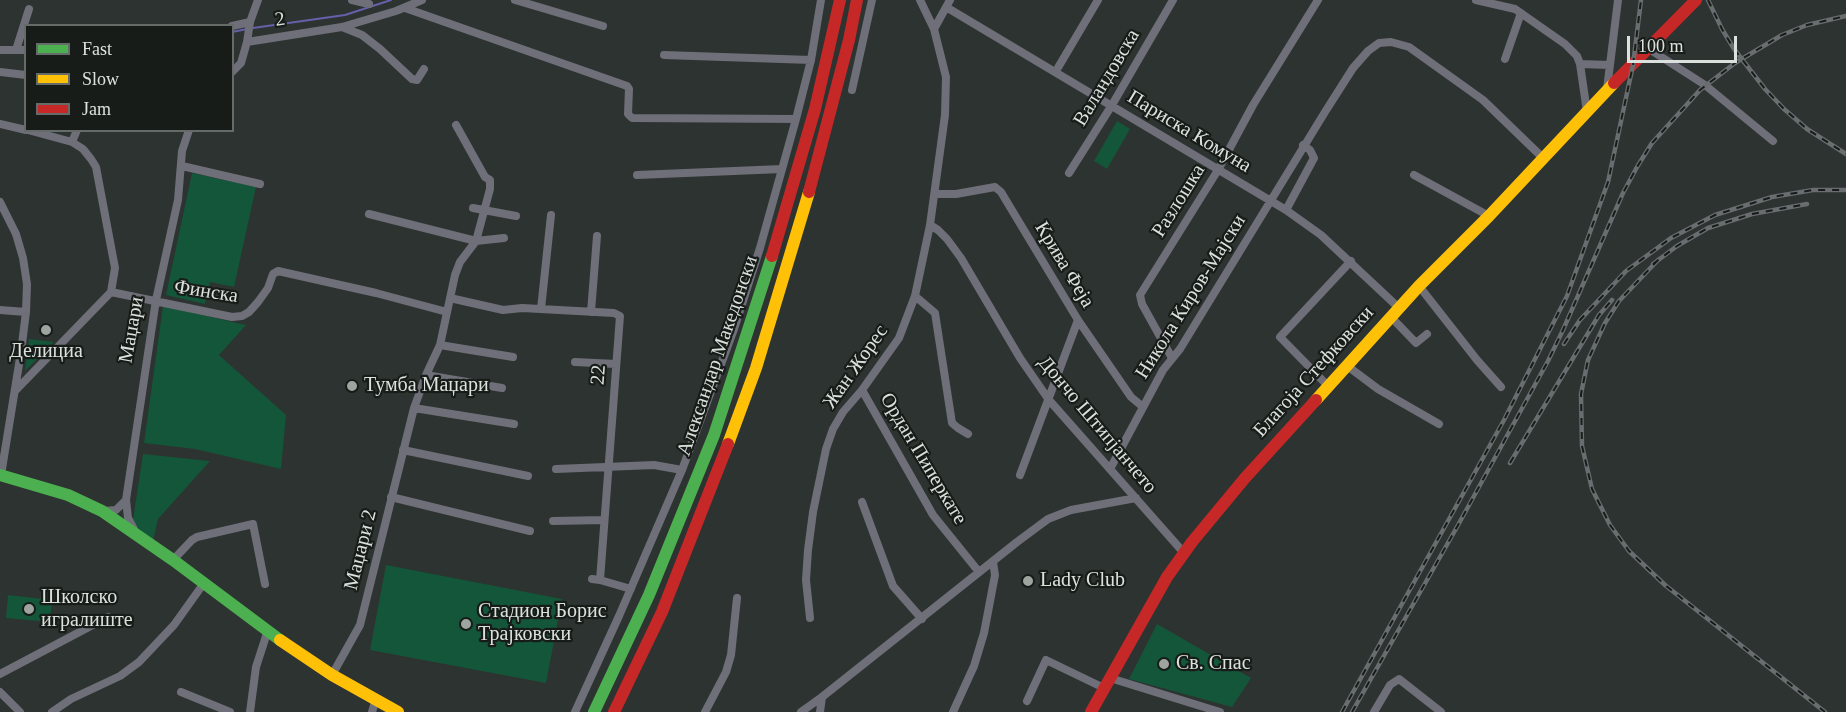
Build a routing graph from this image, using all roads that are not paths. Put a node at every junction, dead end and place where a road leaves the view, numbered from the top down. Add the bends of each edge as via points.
1 (258, 0) edge
2 (352, 0) edge
3 (422, 0) edge
4 (515, 0) edge
5 (821, 0) edge
6 (840, 0) edge
7 (857, 0) edge
8 (873, 0) edge
9 (920, 0) edge
10 (1098, 0) edge
11 (1173, 0) edge
12 (1318, 0) edge
13 (1476, 0) edge
14 (1618, 0) edge
15 (1696, 0) edge
16 (369, 4) dead end
17 (948, 4) edge
18 (405, 8) junction
19 (29, 9) dead end
20 (1521, 13) junction
21 (250, 22) junction
22 (26, 24) edge
23 (234, 26) edge
24 (603, 26) dead end
25 (342, 27) junction
26 (934, 28) junction
27 (24, 35) edge
28 (247, 42) junction
29 (1649, 49) junction
30 (0, 50) edge
31 (21, 50) edge
32 (664, 55) dead end
33 (1505, 59) dead end
34 (811, 60) junction
35 (1611, 60) junction
36 (1580, 64) junction
37 (424, 69) dead end
38 (1629, 69) junction
39 (234, 70) edge
40 (1056, 71) junction
41 (0, 72) edge
42 (24, 75) edge
43 (852, 90) dead end
44 (1607, 90) junction
45 (1112, 105) junction
46 (1587, 112) junction
47 (796, 119) junction
48 (0, 124) edge
49 (456, 125) dead end
50 (24, 129) edge
51 (34, 132) edge
52 (76, 132) edge
53 (188, 132) edge
54 (1773, 141) dead end
55 (72, 142) junction
56 (1304, 145) junction
57 (1543, 158) junction
58 (182, 166) junction
59 (782, 169) junction
60 (1218, 170) junction
61 (1069, 173) dead end
62 (1414, 175) dead end
63 (637, 176) dead end
64 (260, 184) dead end
65 (935, 194) junction
66 (1270, 199) junction
67 (0, 202) edge
68 (473, 208) dead end
69 (1286, 210) junction
70 (484, 211) junction
71 (369, 214) dead end
72 (551, 215) dead end
73 (516, 216) dead end
74 (1489, 216) junction
75 (930, 225) junction
76 (597, 236) dead end
77 (504, 238) dead end
78 (476, 241) junction
79 (1351, 261) junction
80 (1419, 286) junction
81 (111, 291) junction
82 (915, 296) junction
83 (450, 298) junction
84 (156, 300) junction
85 (541, 309) junction
86 (0, 310) edge
87 (26, 312) junction
88 (447, 312) junction
89 (591, 312) junction
90 (1395, 312) junction
91 (1078, 320) junction
92 (1427, 334) dead end
93 (440, 345) junction
94 (513, 357) dead end
95 (1172, 358) junction
96 (575, 362) dead end
97 (616, 364) junction
98 (1346, 365) junction
99 (426, 375) junction
100 (1327, 385) junction
101 (1501, 387) dead end
102 (502, 388) dead end
103 (862, 390) junction
104 (15, 391) junction
105 (1049, 400) junction
106 (1143, 406) junction
107 (414, 408) junction
108 (514, 424) dead end
109 (1439, 424) dead end
110 (968, 434) dead end
111 (403, 450) junction
112 (610, 466) junction
113 (556, 469) dead end
114 (1110, 469) junction
115 (682, 470) junction
116 (1, 475) edge
117 (1020, 475) dead end
118 (528, 476) dead end
119 (392, 497) junction
120 (1136, 498) junction
121 (126, 500) junction
122 (862, 502) dead end
123 (102, 511) junction
124 (604, 520) junction
125 (553, 521) dead end
126 (530, 531) dead end
127 (136, 534) junction
128 (1184, 553) junction
129 (173, 560) junction
130 (993, 562) junction
131 (979, 572) junction
132 (204, 583) junction
133 (265, 584) dead end
134 (631, 589) junction
135 (737, 598) dead end
136 (108, 618) dead end
137 (810, 618) dead end
138 (922, 619) junction
139 (268, 630) junction
140 (0, 674) edge
141 (332, 675) junction
142 (1107, 683) junction
143 (0, 692) edge
144 (181, 692) dead end
145 (822, 698) junction
146 (376, 699) junction
147 (1027, 701) dead end
148 (21, 712) edge
149 (52, 712) edge
150 (230, 712) edge
151 (250, 712) edge
152 (372, 712) edge
153 (399, 712) edge
154 (574, 712) edge
155 (594, 712) edge
156 (614, 712) edge
157 (705, 712) edge
158 (801, 712) edge
159 (820, 712) edge
160 (953, 712) edge
161 (1091, 712) edge
162 (1220, 712) edge
163 (1374, 712) edge
164 (1441, 712) edge

1 - 21 street, 2
2 - 16 street
3 - 18 street, 2
4 - 24 street
5 - 34 street
6 - 155 street, Александар Македонски via 784,218 714,435 649,595
7 - 156 street, Александар Македонски via 804,212 756,368 662,612
8 - 43 street
9 - 26 street, Жан Жорес
10 - 40 street
11 - 45 street, Валандовска
12 - 60 street, Разлошка
13 - 20 street
14 - 35 street
15 - 29 street, Благоја Стефковски
17 - 26 street
17 - 40 street, Париска Комуна
18 - 25 street, 2
18 - 47 street via 627,87 628,114 632,118
19 - 22 street
20 - 33 street
20 - 36 street via 1565,44
21 - 23 street
21 - 28 street, 2
25 - 28 street, 2
25 - 37 street via 371,42 412,79 417,80
26 - 65 street, Жан Жорес via 946,77
27 - 31 street
28 - 39 street, 2 via 242,63
29 - 38 street, Благоја Стефковски
29 - 54 street via 1705,85
30 - 31 street
32 - 34 street
34 - 47 street
35 - 36 street
35 - 38 street
35 - 44 street
36 - 46 street
38 - 44 street, Благоја Стефковски
40 - 45 street, Париска Комуна
41 - 42 street
44 - 46 street, Благоја Стефковски
45 - 60 street, Париска Комуна
45 - 61 street, Валандовска
46 - 57 street, Благоја Стефковски
47 - 59 street
48 - 50 street
49 - 70 street via 490,182
51 - 55 street
52 - 55 street
53 - 58 street
55 - 81 street via 83,149 96,167 116,268
56 - 57 street, Никола Киров-Мајски via 1353,68 1379,43 1391,42 1409,47 1483,100
56 - 66 street, Никола Киров-Мајски
56 - 69 street via 1314,158
57 - 74 street, Благоја Стефковски
58 - 64 street
58 - 84 street, Маџари
59 - 63 street
59 - 115 street via 734,329
60 - 66 street, Париска Комуна
60 - 95 street, Разлошка via 1140,295
62 - 74 street
65 - 75 street, Жан Жорес
65 - 91 street, Крива Феја via 998,189
66 - 69 street, Париска Комуна
66 - 95 street, Никола Киров-Мајски
67 - 87 street via 16,234 22,258 27,284
68 - 70 street
69 - 79 street, Париска Комуна
70 - 73 street
70 - 78 street
71 - 78 street
72 - 85 street
74 - 80 street, Благоја Стефковски
75 - 82 street, Жан Жорес
75 - 105 street, Дончо Штипјанчето via 961,258
76 - 89 street
77 - 78 street
78 - 83 street via 457,268
79 - 90 street, Париска Комуна
79 - 100 street via 1280,337
80 - 90 street, Благоја Стефковски
80 - 101 street
81 - 84 street, Финска
81 - 104 street
82 - 103 street, Жан Жорес via 899,338
82 - 110 street via 935,313 952,423
83 - 85 street, 22 via 503,310
83 - 88 street
84 - 88 street, Финска via 242,316 258,302 278,271
84 - 121 street, Маџари
85 - 89 street, 22
86 - 87 street
87 - 104 street
88 - 93 street
89 - 97 street, 22 via 620,316
90 - 92 street, Париска Комуна via 1416,343
90 - 98 street, Благоја Стефковски
91 - 105 street
91 - 106 street, Крива Феја via 1131,397
93 - 94 street
93 - 99 street
95 - 106 street, Никола Киров-Мајски
96 - 97 street
97 - 112 street, 22
98 - 100 street, Благоја Стефковски
98 - 109 street via 1378,389
99 - 102 street
99 - 107 street
100 - 128 street, Благоја Стефковски
103 - 131 street, Ордан Пиперкате via 933,515
103 - 137 street, Жан Жорес via 843,412 826,448 808,550
104 - 116 street
105 - 114 street, Дончо Штипјанчето
105 - 117 street
106 - 114 street, Никола Киров-Мајски
107 - 108 street
107 - 111 street
111 - 118 street
111 - 119 street
112 - 113 street
112 - 115 street via 654,465
112 - 124 street, 22
114 - 120 street, Дончо Штипјанчето
115 - 134 street
116 - 123 street via 68,495
119 - 126 street, Маџари 2
119 - 141 street, Маџари 2 via 360,625
120 - 128 street, Дончо Штипјанчето
120 - 130 street via 1055,516
121 - 123 street via 116,510
121 - 127 street, Маџари via 128,518
122 - 138 street via 893,586
123 - 127 street
124 - 125 street
124 - 134 street, 22 via 596,580
127 - 129 street
128 - 142 street, Благоја Стефковски
129 - 132 street
129 - 133 street via 197,537 253,524
130 - 131 street
130 - 160 street via 995,575 984,633
131 - 138 street
132 - 139 street
132 - 149 street via 174,625 139,662
134 - 154 street
135 - 157 street via 731,655
136 - 140 street
138 - 145 street
139 - 141 street
139 - 151 street via 256,667
141 - 146 street
142 - 147 street via 1046,660
142 - 161 street, Благоја Стефковски
142 - 162 street
143 - 148 street
144 - 150 street
145 - 158 street
145 - 159 street
146 - 152 street
146 - 153 street
163 - 164 street via 1398,679

